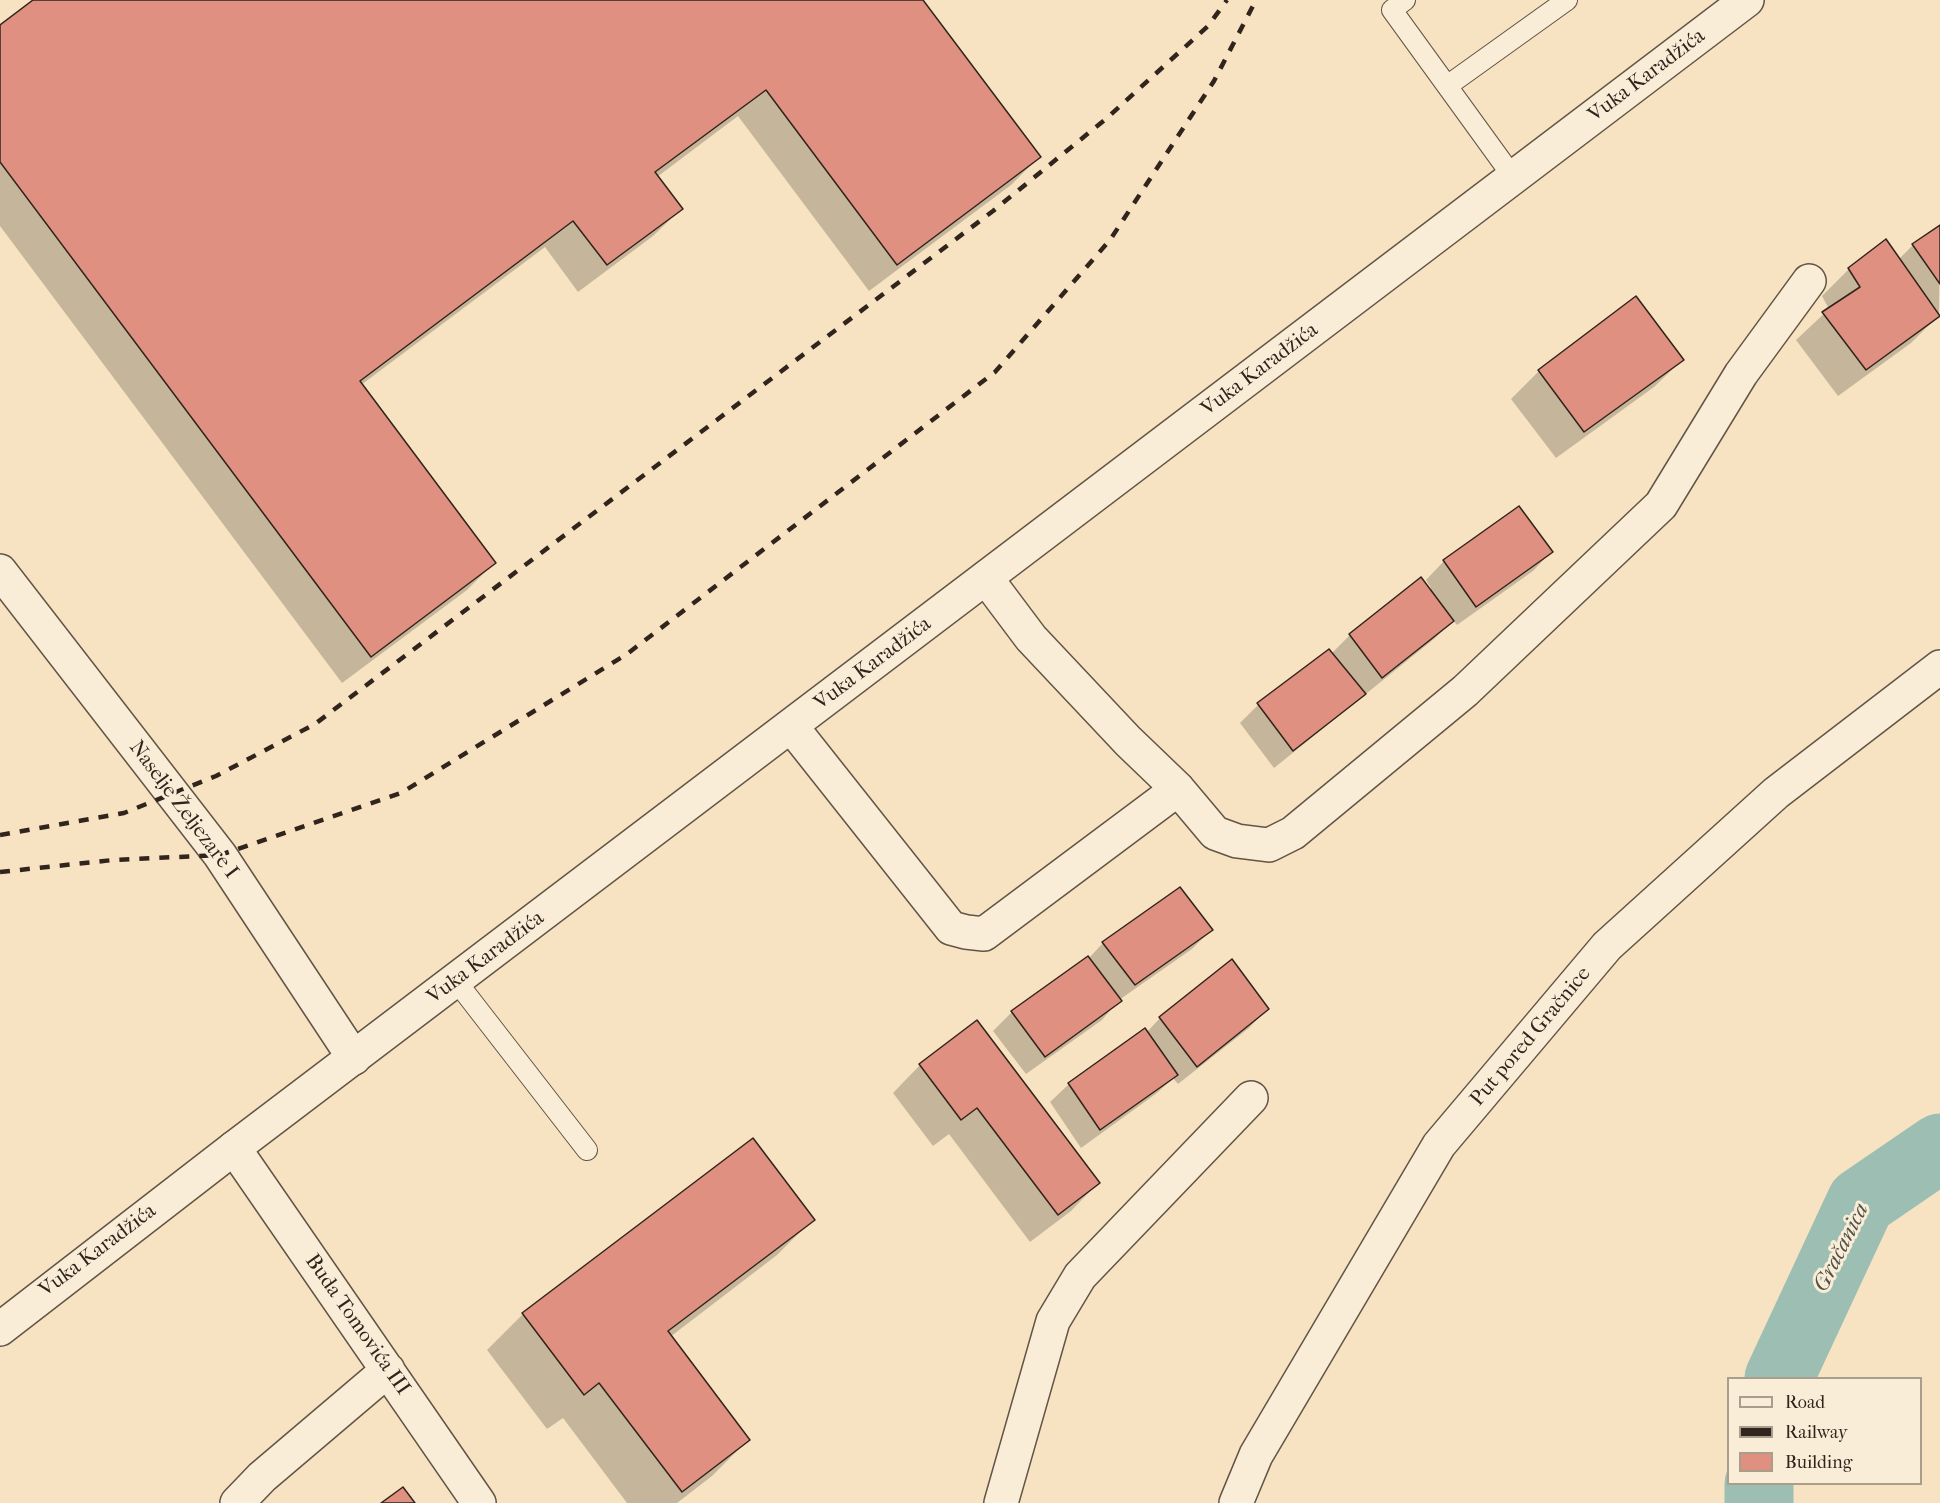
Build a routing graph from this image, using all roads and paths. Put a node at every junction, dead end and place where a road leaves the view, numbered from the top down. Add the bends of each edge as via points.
1 (1405, 0) edge
2 (1567, 0) edge
3 (1747, 0) edge
4 (1447, 86) junction
5 (1513, 177) junction
6 (1809, 281) dead end
7 (0, 571) edge
8 (986, 578) junction
9 (1940, 667) edge
10 (791, 726) junction
11 (1178, 789) junction
12 (456, 981) junction
13 (354, 1058) junction
14 (1251, 1098) dead end
15 (234, 1148) junction
16 (587, 1150) dead end
17 (0, 1329) edge
18 (388, 1370) junction
19 (237, 1503) edge
20 (480, 1503) edge
21 (1001, 1503) edge
22 (1236, 1503) edge

1 - 4 lane via 1392,10
2 - 4 lane
3 - 5 street, Vuka Karadžića
4 - 5 lane
5 - 8 street, Vuka Karadžića
6 - 11 street via 1742,374 1661,505 1465,691 1293,833 1269,845 1237,841 1215,833
7 - 13 street, Naselje Željezare I via 220,855
8 - 10 street, Vuka Karadžića
8 - 11 street via 1030,638
9 - 22 street, Put pored Gračnice via 1776,793 1608,946 1439,1145 1256,1455
10 - 11 street via 951,928 966,932 984,934
10 - 12 street, Vuka Karadžića
12 - 13 street, Vuka Karadžića
12 - 16 lane
13 - 15 street, Vuka Karadžića
14 - 21 street via 1080,1276 1053,1321
15 - 17 street, Vuka Karadžića
15 - 18 street, Buda Tomovića III
18 - 19 street
18 - 20 street, Buda Tomovića III

